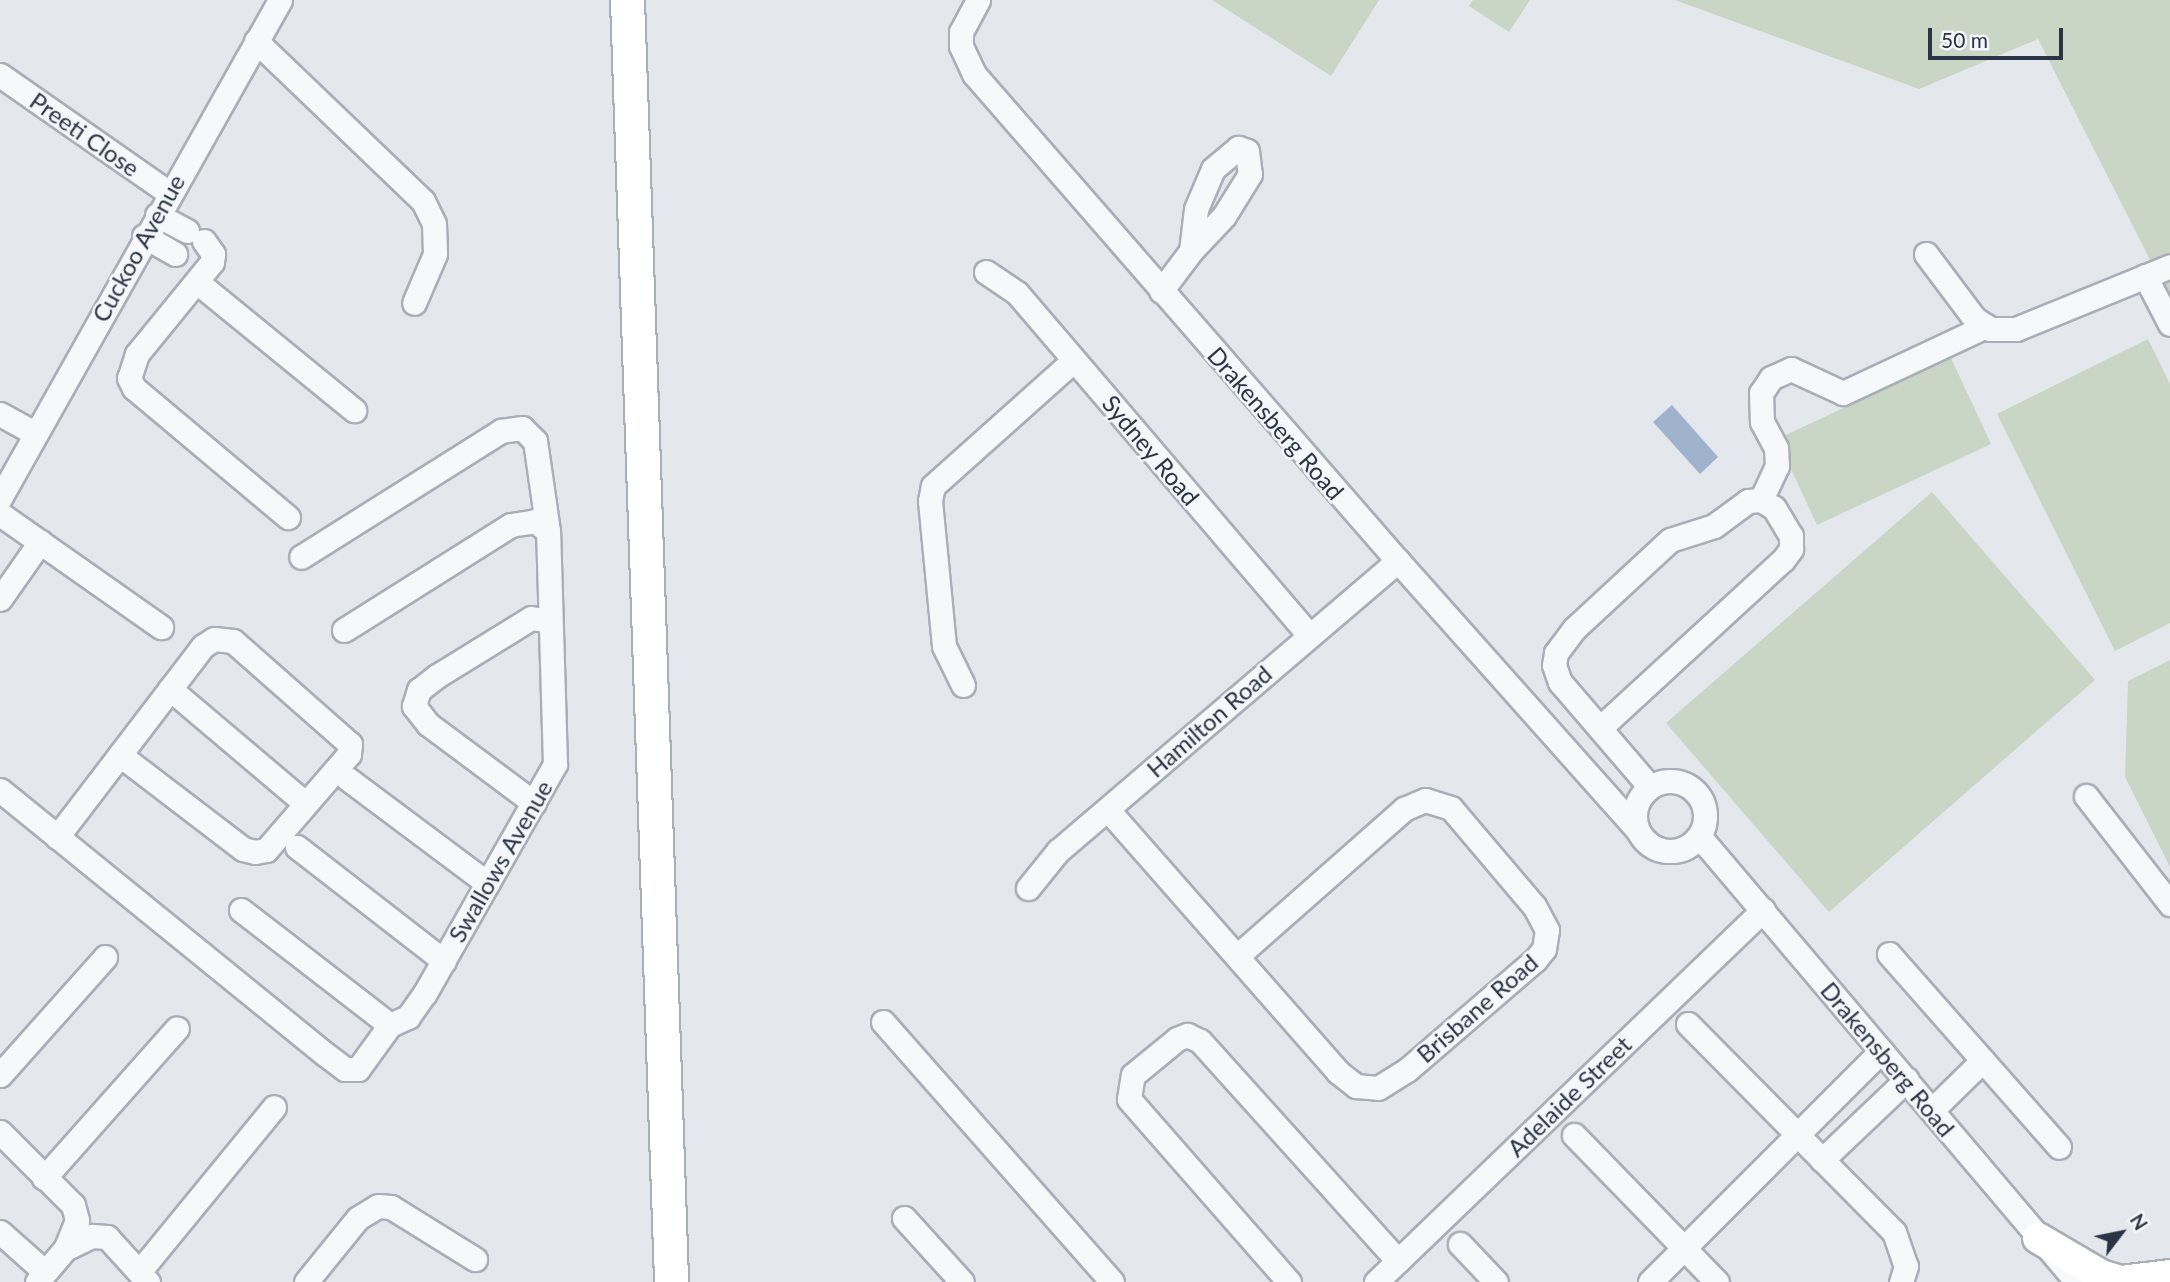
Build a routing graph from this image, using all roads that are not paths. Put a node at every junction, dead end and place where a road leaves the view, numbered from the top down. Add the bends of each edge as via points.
1 (627, 0) edge
2 (978, 0) edge
3 (273, 3) edge
4 (256, 41) junction
5 (0, 75) edge
6 (169, 193) junction
7 (157, 215) junction
8 (144, 236) junction
9 (1191, 251) dead end
10 (1926, 254) dead end
11 (188, 266) junction
12 (2170, 266) edge
13 (986, 272) dead end
14 (2145, 276) junction
15 (1161, 291) junction
16 (414, 303) dead end
17 (2170, 324) edge
18 (1986, 326) junction
19 (1074, 360) junction
20 (354, 410) dead end
21 (0, 414) edge
22 (34, 433) junction
23 (0, 498) edge
24 (1761, 500) junction
25 (0, 514) edge
26 (288, 517) dead end
27 (548, 531) junction
28 (40, 542) junction
29 (302, 557) dead end
30 (1398, 561) junction
31 (0, 599) edge
32 (550, 621) junction
33 (161, 627) dead end
34 (344, 630) dead end
35 (1308, 635) junction
36 (963, 685) dead end
37 (170, 689) junction
38 (1600, 728) junction
39 (120, 755) junction
40 (348, 779) dead end
41 (1650, 787) junction
42 (0, 790) edge
43 (2087, 796) dead end
44 (305, 803) junction
45 (534, 803) junction
46 (1108, 810) junction
47 (1637, 829) junction
48 (1699, 836) junction
49 (57, 837) junction
50 (297, 847) dead end
51 (487, 883) junction
52 (1028, 888) dead end
53 (2170, 904) edge
54 (241, 910) dead end
55 (1763, 910) junction
56 (1889, 954) dead end
57 (1237, 956) junction
58 (105, 957) dead end
59 (444, 961) junction
60 (883, 1022) dead end
61 (1688, 1024) dead end
62 (390, 1026) junction
63 (177, 1028) dead end
64 (1881, 1051) junction
65 (1983, 1060) junction
66 (0, 1075) edge
67 (1907, 1079) junction
68 (274, 1107) dead end
69 (1932, 1110) junction
70 (0, 1132) edge
71 (1574, 1135) dead end
72 (1798, 1136) junction
73 (2059, 1147) dead end
74 (1822, 1160) junction
75 (44, 1178) junction
76 (670, 1216) junction
77 (904, 1218) dead end
78 (0, 1231) edge
79 (2038, 1238) junction
80 (1460, 1244) dead end
81 (1684, 1248) junction
82 (65, 1249) junction
83 (475, 1259) dead end
84 (1398, 1261) junction
85 (2170, 1275) edge
86 (41, 1277) edge
87 (144, 1277) edge
88 (306, 1282) edge
89 (671, 1282) edge
90 (681, 1282) edge
91 (962, 1282) edge
92 (1112, 1282) edge
93 (1289, 1282) edge
94 (1376, 1282) edge
95 (1496, 1282) edge
96 (1650, 1282) edge
97 (1717, 1282) edge
98 (1901, 1282) edge
99 (2077, 1282) edge

1 - 76 highway
2 - 15 street, Drakensberg Road via 961,32 963,58
3 - 4 street, Cuckoo Avenue
4 - 6 street, Cuckoo Avenue
4 - 16 street via 423,201 434,224 435,254
5 - 6 street, Preeti Close
6 - 7 street, Cuckoo Avenue
7 - 8 street, Cuckoo Avenue
7 - 11 street via 196,236 213,254
8 - 11 street
8 - 22 street, Cuckoo Avenue
9 - 15 street
10 - 18 street via 1961,303
11 - 20 street
11 - 26 street via 137,354 129,378 134,388
12 - 14 street
13 - 19 street, Sydney Road via 1017,293
14 - 17 street
14 - 18 street via 2016,329
15 - 30 street, Drakensberg Road
18 - 24 street via 1843,393 1791,369 1772,378 1761,393 1762,422 1776,448 1777,466
19 - 35 street, Sydney Road
19 - 36 street via 933,486 930,501 944,646
21 - 22 street
22 - 23 street, Cuckoo Avenue
24 - 38 street via 1784,521 1791,549
24 - 38 street via 1748,501 1714,526 1670,540 1562,642 1554,659 1556,674
25 - 28 street
27 - 29 street, Swallows Avenue via 535,441 516,427 501,431
27 - 32 street, Swallows Avenue
27 - 34 street via 535,521 510,525
28 - 31 street
28 - 33 street
30 - 35 street, Hamilton Road
30 - 47 street, Drakensberg Road
32 - 45 street, Swallows Avenue via 556,756
32 - 45 street via 531,618 437,676 419,690 414,706 428,724
35 - 46 street, Hamilton Road
37 - 39 street
37 - 44 street
37 - 44 street via 203,646 214,639 233,642 350,744 349,754
38 - 41 street
39 - 44 street via 243,849 266,850
39 - 49 street
40 - 51 street
41 - 47 street via 1636,806
41 - 48 street via 1671,781 1691,788 1703,805
42 - 49 street, Swallows Avenue
43 - 53 street
45 - 51 street, Swallows Avenue
46 - 52 street, Hamilton Road via 1058,851
46 - 57 street, Brisbane Road
47 - 48 street via 1651,846 1672,852
48 - 55 street, Drakensberg Road
49 - 62 street, Swallows Avenue via 345,1069 363,1064
50 - 59 street
51 - 59 street, Swallows Avenue
54 - 62 street
55 - 64 street, Drakensberg Road
55 - 84 street, Adelaide Street
56 - 65 street
57 - 57 street, Brisbane Road via 1338,1072 1356,1086 1378,1088 1407,1070 1535,960 1544,949 1547,930 1534,906 1451,808 1425,800 1404,809
58 - 66 street
59 - 62 street, Swallows Avenue via 408,1017
60 - 92 street
61 - 72 street
63 - 75 street
64 - 67 street, Drakensberg Road
64 - 72 street
65 - 69 street
65 - 73 street
67 - 69 street, Drakensberg Road
67 - 74 street
68 - 87 street
69 - 79 street, Drakensberg Road
70 - 75 street
71 - 81 street
72 - 74 street
72 - 81 street
74 - 98 street via 1894,1232 1906,1266
75 - 82 street via 73,1205 77,1220
76 - 89 highway
76 - 90 highway
77 - 91 street
78 - 86 street
79 - 85 main road via 2101,1275 2121,1281
79 - 99 street, Drakensberg Road
80 - 95 street
81 - 96 street
81 - 97 street
82 - 86 street
82 - 87 street via 92,1236 107,1237
83 - 88 street via 391,1207 378,1206 358,1218
84 - 93 street via 1200,1041 1187,1035 1177,1039 1133,1075 1129,1099
84 - 94 street, Adelaide Street

